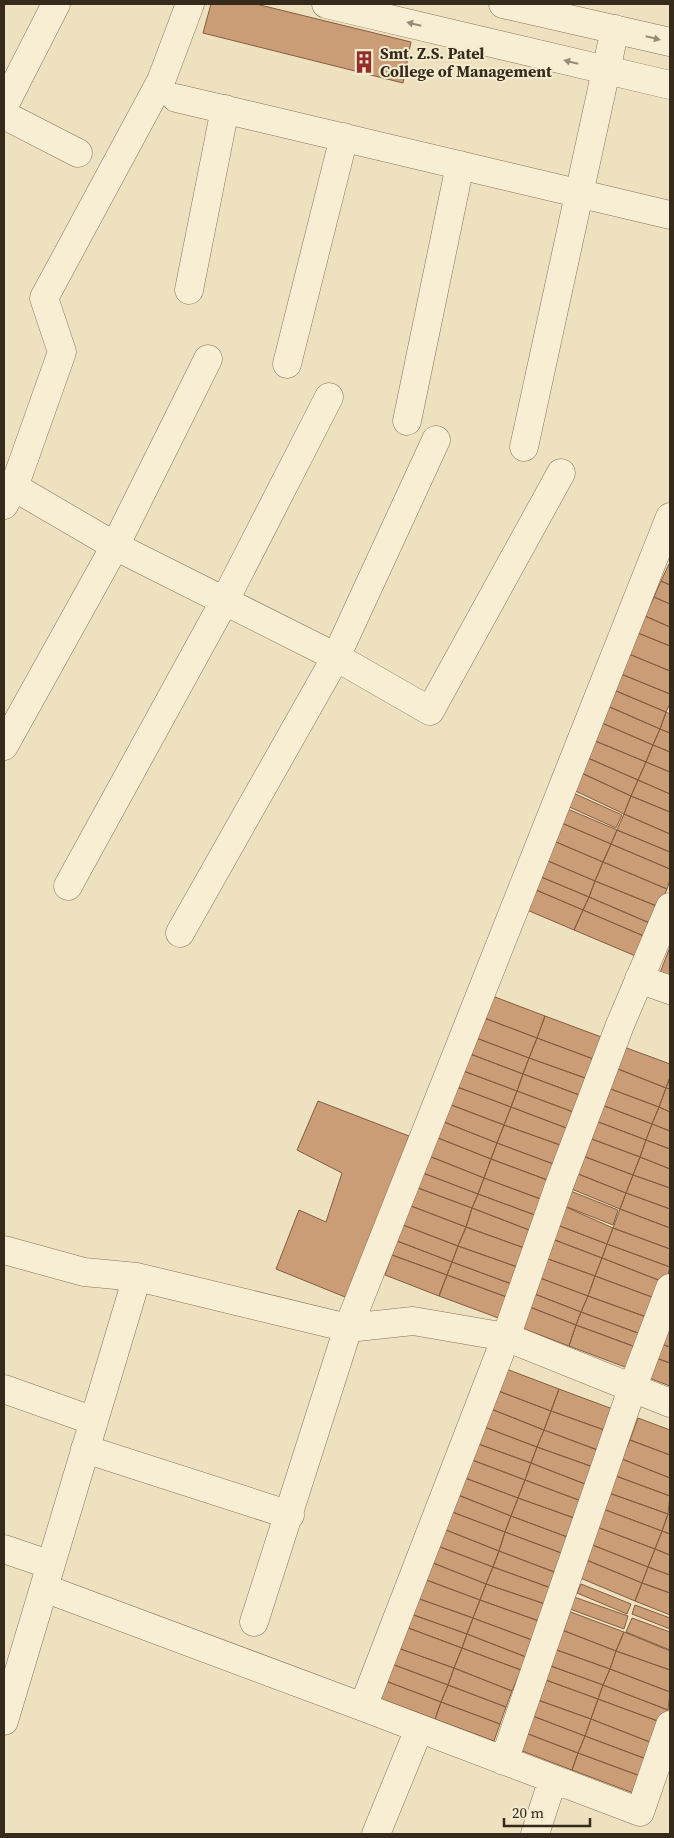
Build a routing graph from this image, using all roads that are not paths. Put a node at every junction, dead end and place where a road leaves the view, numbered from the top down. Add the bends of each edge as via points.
1 (56, 4) edge
2 (190, 4) edge
3 (326, 4) edge
4 (503, 4) edge
5 (384, 10) edge
6 (616, 29) junction
7 (670, 42) edge
8 (605, 70) junction
9 (670, 85) edge
10 (176, 98) dead end
11 (4, 106) edge
12 (225, 109) junction
13 (4, 115) edge
14 (344, 137) junction
15 (78, 153) dead end
16 (460, 165) junction
17 (580, 193) junction
18 (670, 214) edge
19 (189, 290) dead end
20 (208, 359) dead end
21 (287, 364) dead end
22 (329, 397) dead end
23 (407, 421) dead end
24 (436, 440) dead end
25 (524, 447) dead end
26 (561, 473) dead end
27 (9, 496) edge
28 (670, 517) edge
29 (115, 546) junction
30 (225, 600) junction
31 (336, 657) junction
32 (4, 746) edge
33 (68, 886) dead end
34 (670, 907) edge
35 (180, 933) dead end
36 (639, 979) junction
37 (670, 990) edge
38 (4, 1250) edge
39 (137, 1277) junction
40 (670, 1288) edge
41 (348, 1328) junction
42 (506, 1337) junction
43 (632, 1388) junction
44 (4, 1390) edge
45 (670, 1403) edge
46 (94, 1421) junction
47 (85, 1449) junction
48 (290, 1515) junction
49 (4, 1549) edge
50 (47, 1577) junction
51 (254, 1622) dead end
52 (363, 1706) junction
53 (4, 1718) edge
54 (670, 1725) edge
55 (419, 1729) junction
56 (504, 1761) junction
57 (553, 1779) junction
58 (376, 1834) edge
59 (534, 1834) edge

1 - 11 street
2 - 27 street via 161,81 44,298 62,352
3 - 5 street
4 - 6 street
8 -> 5 street
6 -> 7 street
6 - 8 street
8 - 9 street
8 - 17 street
10 - 12 street
12 - 14 street
12 - 19 street
13 - 15 street
14 - 16 street
14 - 21 street
16 - 17 street
16 - 23 street
17 - 18 street
17 - 25 street
20 - 29 street
22 - 30 street
24 - 31 street
26 - 31 street via 430,710
27 - 29 street
28 - 41 street
29 - 30 street
29 - 32 street
30 - 31 street
30 - 33 street
31 - 35 street
34 - 36 street
36 - 37 street
36 - 42 street via 559,1186
38 - 39 street via 84,1272
39 - 41 street
39 - 46 street
40 - 43 street
41 - 42 street via 412,1321
41 - 48 street
42 - 43 street
42 - 52 street
43 - 45 street
43 - 56 street
44 - 46 street
46 - 47 street
47 - 48 street
47 - 50 street
48 - 51 street
49 - 50 street
50 - 52 street
50 - 53 street
52 - 55 street
54 - 57 street via 640,1812
55 - 56 street
55 - 58 street
56 - 57 street
57 - 59 street

